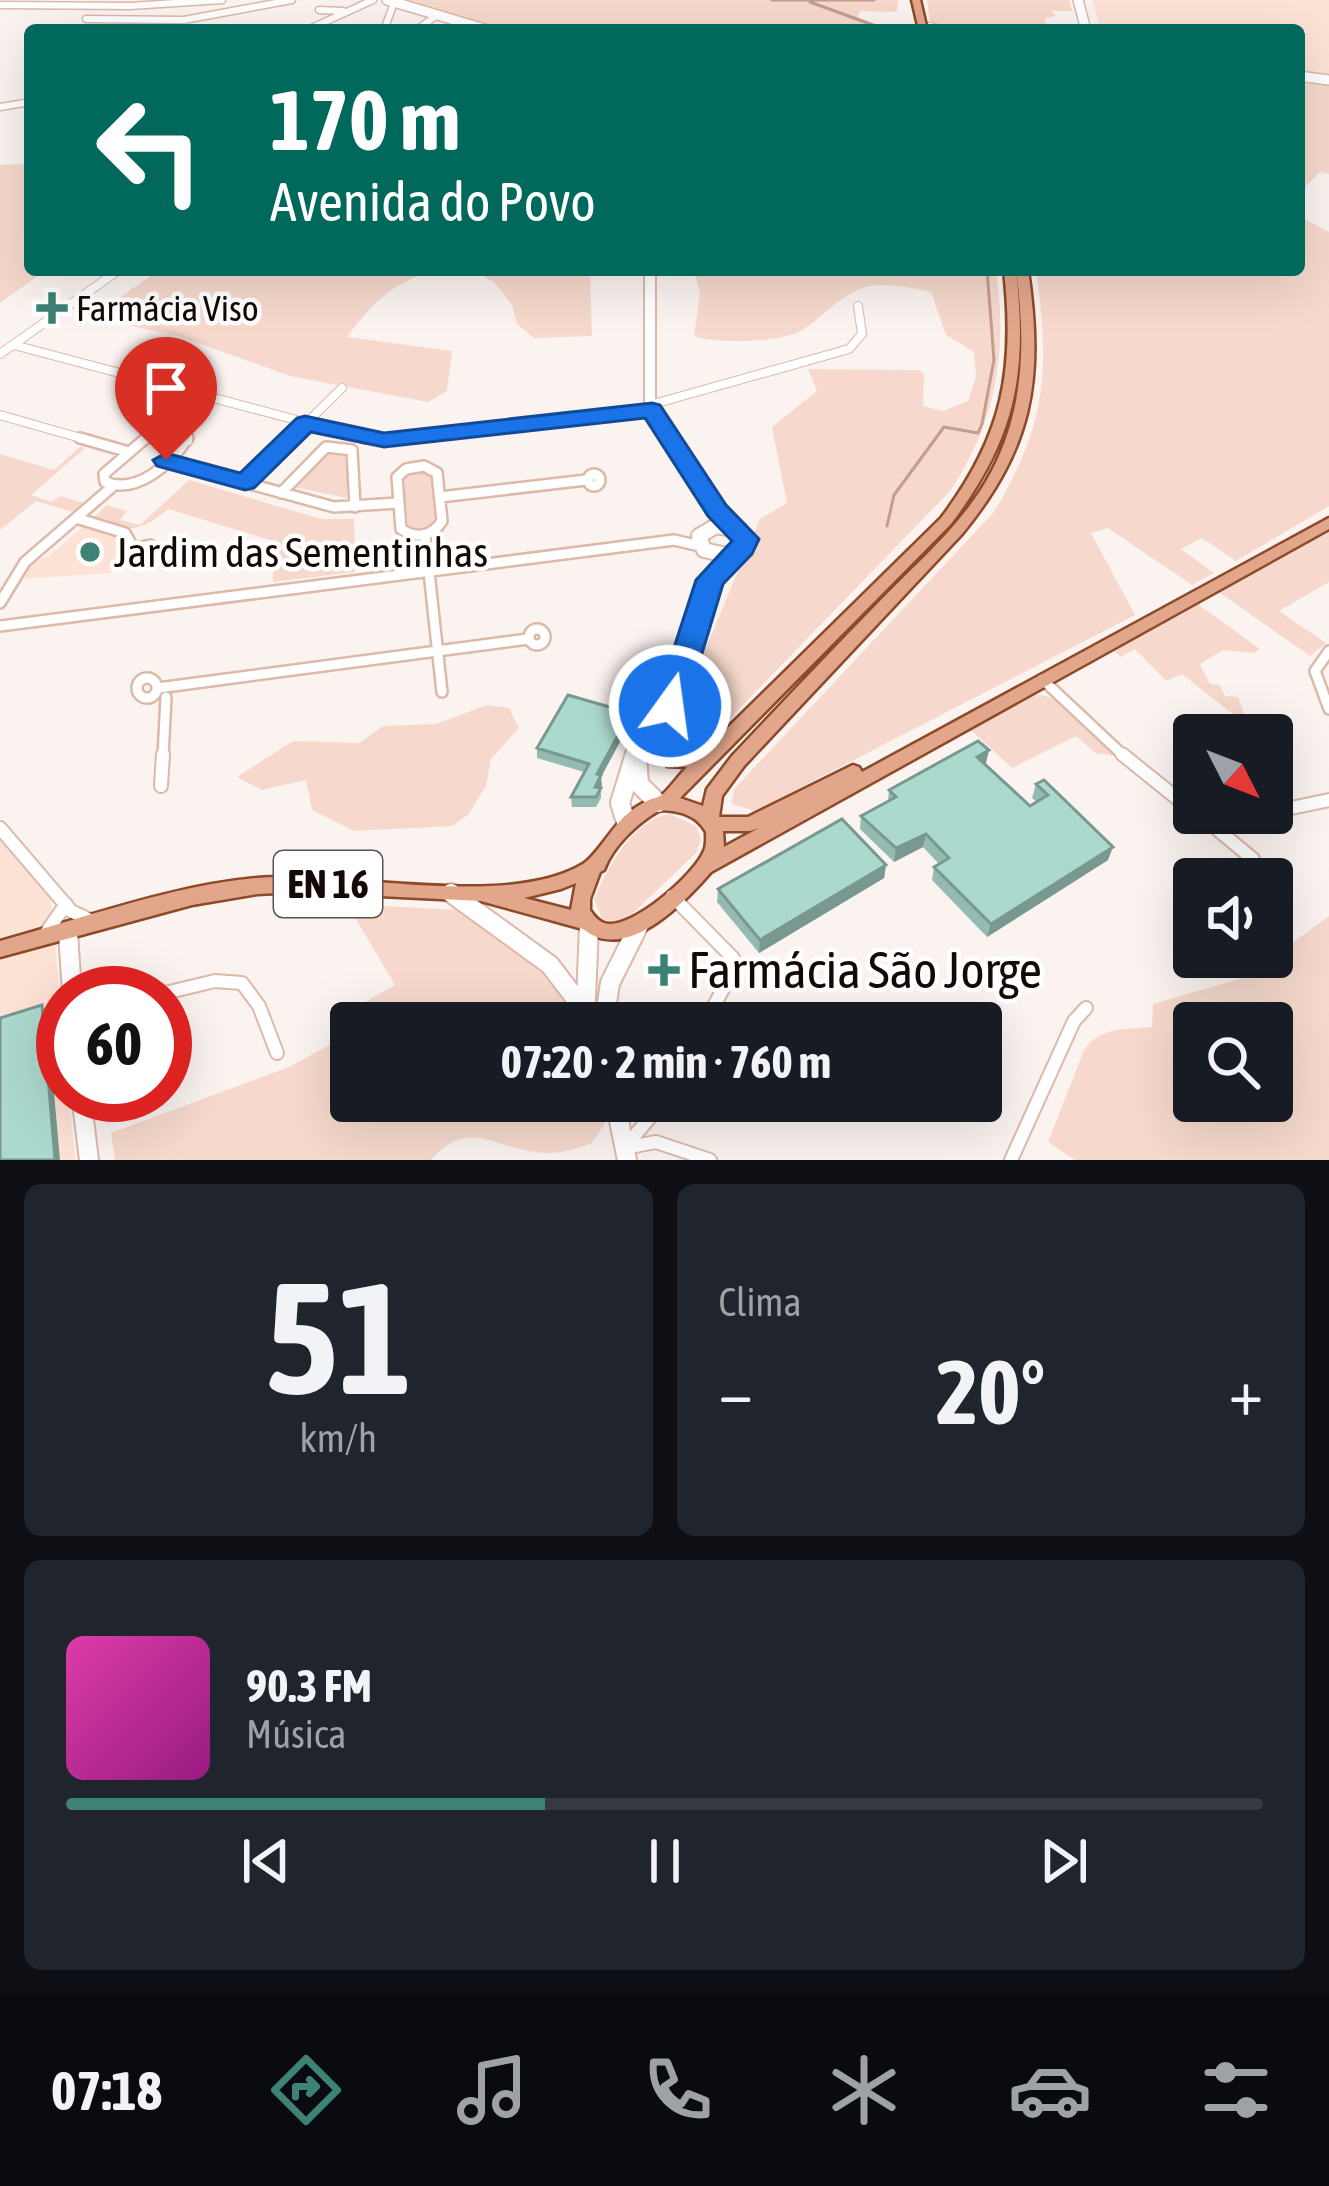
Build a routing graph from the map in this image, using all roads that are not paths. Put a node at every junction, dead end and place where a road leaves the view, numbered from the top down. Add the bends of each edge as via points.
1 (31, 0) edge
2 (220, 0) edge
3 (292, 0) edge
4 (382, 0) edge
5 (0, 5) edge
6 (20, 6) junction
7 (320, 10) dead end
8 (348, 11) junction
9 (437, 15) junction
10 (86, 19) dead end
11 (320, 24) edge
12 (424, 24) edge
13 (468, 24) edge
14 (111, 276) edge
15 (650, 276) edge
16 (1010, 276) edge
17 (1023, 276) edge
18 (858, 306) dead end
19 (14, 345) junction
20 (0, 354) edge
21 (342, 388) dead end
22 (651, 408) junction
23 (0, 416) edge
24 (305, 423) junction
25 (129, 452) junction
26 (166, 460) junction
27 (586, 480) dead end
28 (245, 483) junction
29 (112, 487) junction
30 (281, 493) junction
31 (705, 493) junction
32 (440, 497) junction
33 (398, 503) junction
34 (355, 507) junction
35 (76, 518) junction
36 (1329, 518) edge
37 (734, 527) junction
38 (424, 535) junction
39 (703, 539) junction
40 (732, 554) junction
41 (155, 555) dead end
42 (428, 572) junction
43 (710, 580) junction
44 (0, 603) edge
45 (0, 626) edge
46 (528, 639) dead end
47 (437, 650) junction
48 (685, 650) junction
49 (1329, 651) edge
50 (1042, 679) junction
51 (1022, 689) junction
52 (442, 692) dead end
53 (777, 693) junction
54 (1329, 709) edge
55 (638, 754) junction
56 (161, 786) dead end
57 (1173, 797) edge
58 (1329, 800) edge
59 (663, 803) junction
60 (1293, 808) edge
61 (626, 822) junction
62 (712, 822) junction
63 (0, 828) edge
64 (1223, 834) edge
65 (1252, 858) edge
66 (598, 865) junction
67 (704, 866) junction
68 (448, 890) junction
69 (485, 895) junction
70 (672, 896) junction
71 (586, 923) junction
72 (70, 925) junction
73 (639, 925) junction
74 (0, 949) edge
75 (71, 966) edge
76 (192, 986) edge
77 (575, 1002) edge
78 (585, 1002) edge
79 (607, 1002) edge
80 (716, 1002) edge
81 (1086, 1008) dead end
82 (277, 1053) dead end
83 (84, 1122) edge
84 (619, 1122) edge
85 (652, 1122) edge
86 (625, 1154) edge
87 (89, 1160) edge
88 (710, 1160) edge
89 (1011, 1160) edge

1 - 6 street
2 - 6 street
3 - 10 street via 184,20
4 - 8 street
4 - 9 street
5 - 6 street
7 - 8 street
8 - 11 street
9 - 12 street
9 - 13 street
14 - 19 street
15 - 22 street
16 - 53 main road via 1013,379 992,456 946,521
17 - 62 main road via 1024,404 994,480 738,761 713,794
18 - 22 street via 862,334 849,350
19 - 20 street
19 - 24 street
21 - 24 street
22 - 24 street via 384,440
22 - 31 street
23 - 25 street
24 - 28 street
25 - 26 street via 160,429 185,429 188,441
25 - 29 street via 104,473
26 - 28 street
26 - 29 street via 134,486
27 - 32 street
28 - 30 street
29 - 35 street
30 - 34 street
30 - 34 street via 326,447 346,447
31 - 37 street
31 - 39 street
32 - 33 street via 437,473 424,466 397,478
32 - 38 street via 439,529
33 - 34 street
33 - 38 street via 401,529
35 - 41 street via 124,533 134,549 150,545
35 - 44 street via 26,562
36 - 50 main road
37 - 39 street
37 - 40 street via 745,544
38 - 42 street
39 - 40 street
39 - 42 street
39 - 43 street
40 - 43 street
42 - 45 street
42 - 47 street
43 - 48 street
46 - 47 street
47 - 52 street
47 - 56 street via 162,693
48 - 53 main road via 682,680 656,742 674,761 697,760
48 - 55 street
49 - 54 street via 1315,671
50 - 51 main road
50 - 57 street
51 - 62 main road via 750,824
51 - 67 main road
53 - 59 main road
55 - 59 street via 639,784
55 - 61 street via 622,780
58 - 60 street
59 - 61 main road
59 - 62 main road via 691,806
61 - 66 main road
62 - 67 main road via 716,846
63 - 72 street
64 - 65 street
66 - 69 main road, EN 16 via 549,888
66 - 71 main road via 579,898
67 - 70 main road
68 - 69 main road, EN 16
68 - 72 main road, EN 16 via 259,886
68 - 77 street via 550,964
69 - 71 main road, EN 16
70 - 73 main road
70 - 80 street via 733,958
71 - 73 main road, EN 16 via 614,935
71 - 78 street
72 - 74 main road, EN 16
72 - 75 street
73 - 79 street
76 - 82 street via 245,981
81 - 89 street
83 - 87 street
84 - 86 street
85 - 86 street
86 - 88 street via 656,1142

